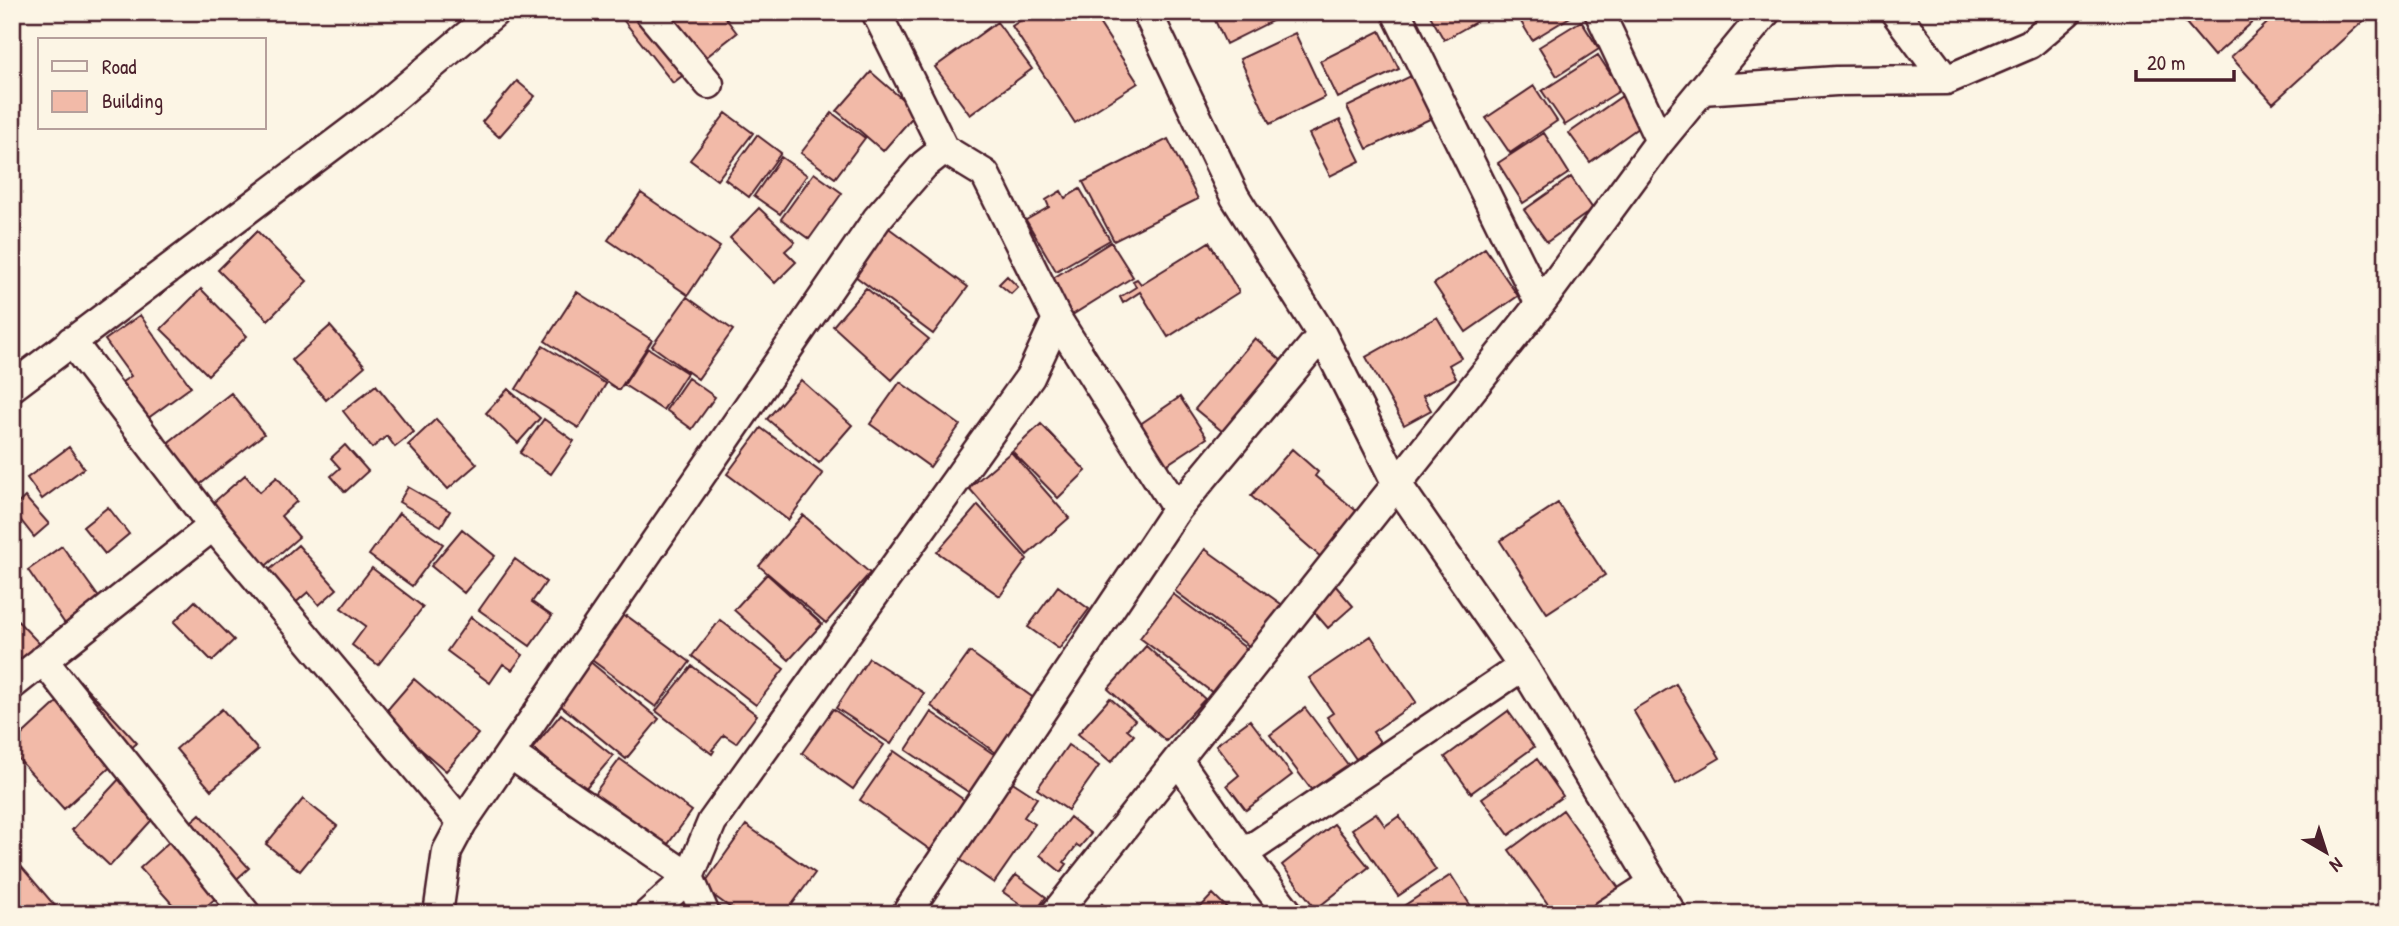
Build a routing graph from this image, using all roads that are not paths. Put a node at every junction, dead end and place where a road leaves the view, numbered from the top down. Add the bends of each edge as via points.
1 (495, 12) edge
2 (649, 12) edge
3 (876, 12) edge
4 (1147, 12) edge
5 (1396, 12) edge
6 (1599, 12) edge
7 (1766, 12) edge
8 (1895, 12) edge
9 (2067, 12) edge
10 (1946, 80) junction
11 (709, 84) dead end
12 (1702, 90) junction
13 (1660, 141) junction
14 (944, 149) junction
15 (1539, 304) junction
16 (1058, 319) junction
17 (1322, 335) junction
18 (71, 341) junction
19 (12, 387) edge
20 (1397, 484) junction
21 (1177, 509) junction
22 (213, 526) junction
23 (43, 660) junction
24 (1523, 666) junction
25 (12, 685) edge
26 (510, 754) junction
27 (1178, 760) junction
28 (462, 823) junction
29 (1243, 854) junction
30 (689, 877) junction
31 (1654, 883) junction
32 (246, 914) edge
33 (438, 914) edge
34 (648, 914) edge
35 (705, 914) edge
36 (906, 914) edge
37 (1055, 914) edge
38 (1289, 914) edge
39 (1606, 914) edge
40 (1672, 914) edge

1 - 18 street via 378,111
2 - 11 street
3 - 14 street
4 - 17 street via 1235,197
5 - 15 street
6 - 13 street
7 - 12 street
8 - 10 street
9 - 10 street via 2030,44
10 - 12 street via 1836,81
12 - 13 street
13 - 15 street
14 - 16 street via 985,174
14 - 26 street via 877,219
15 - 20 street
16 - 21 street
16 - 30 street via 1030,377 712,822
17 - 20 street
17 - 21 street
18 - 19 street
18 - 22 street
20 - 24 street
20 - 27 street
21 - 36 street
22 - 23 street
22 - 28 street
23 - 25 street
23 - 32 street
24 - 29 street
24 - 31 street
26 - 28 street
26 - 30 street
27 - 29 street
27 - 37 street
28 - 33 street via 447,851
29 - 38 street
30 - 34 street
30 - 35 street
31 - 39 street
31 - 40 street

